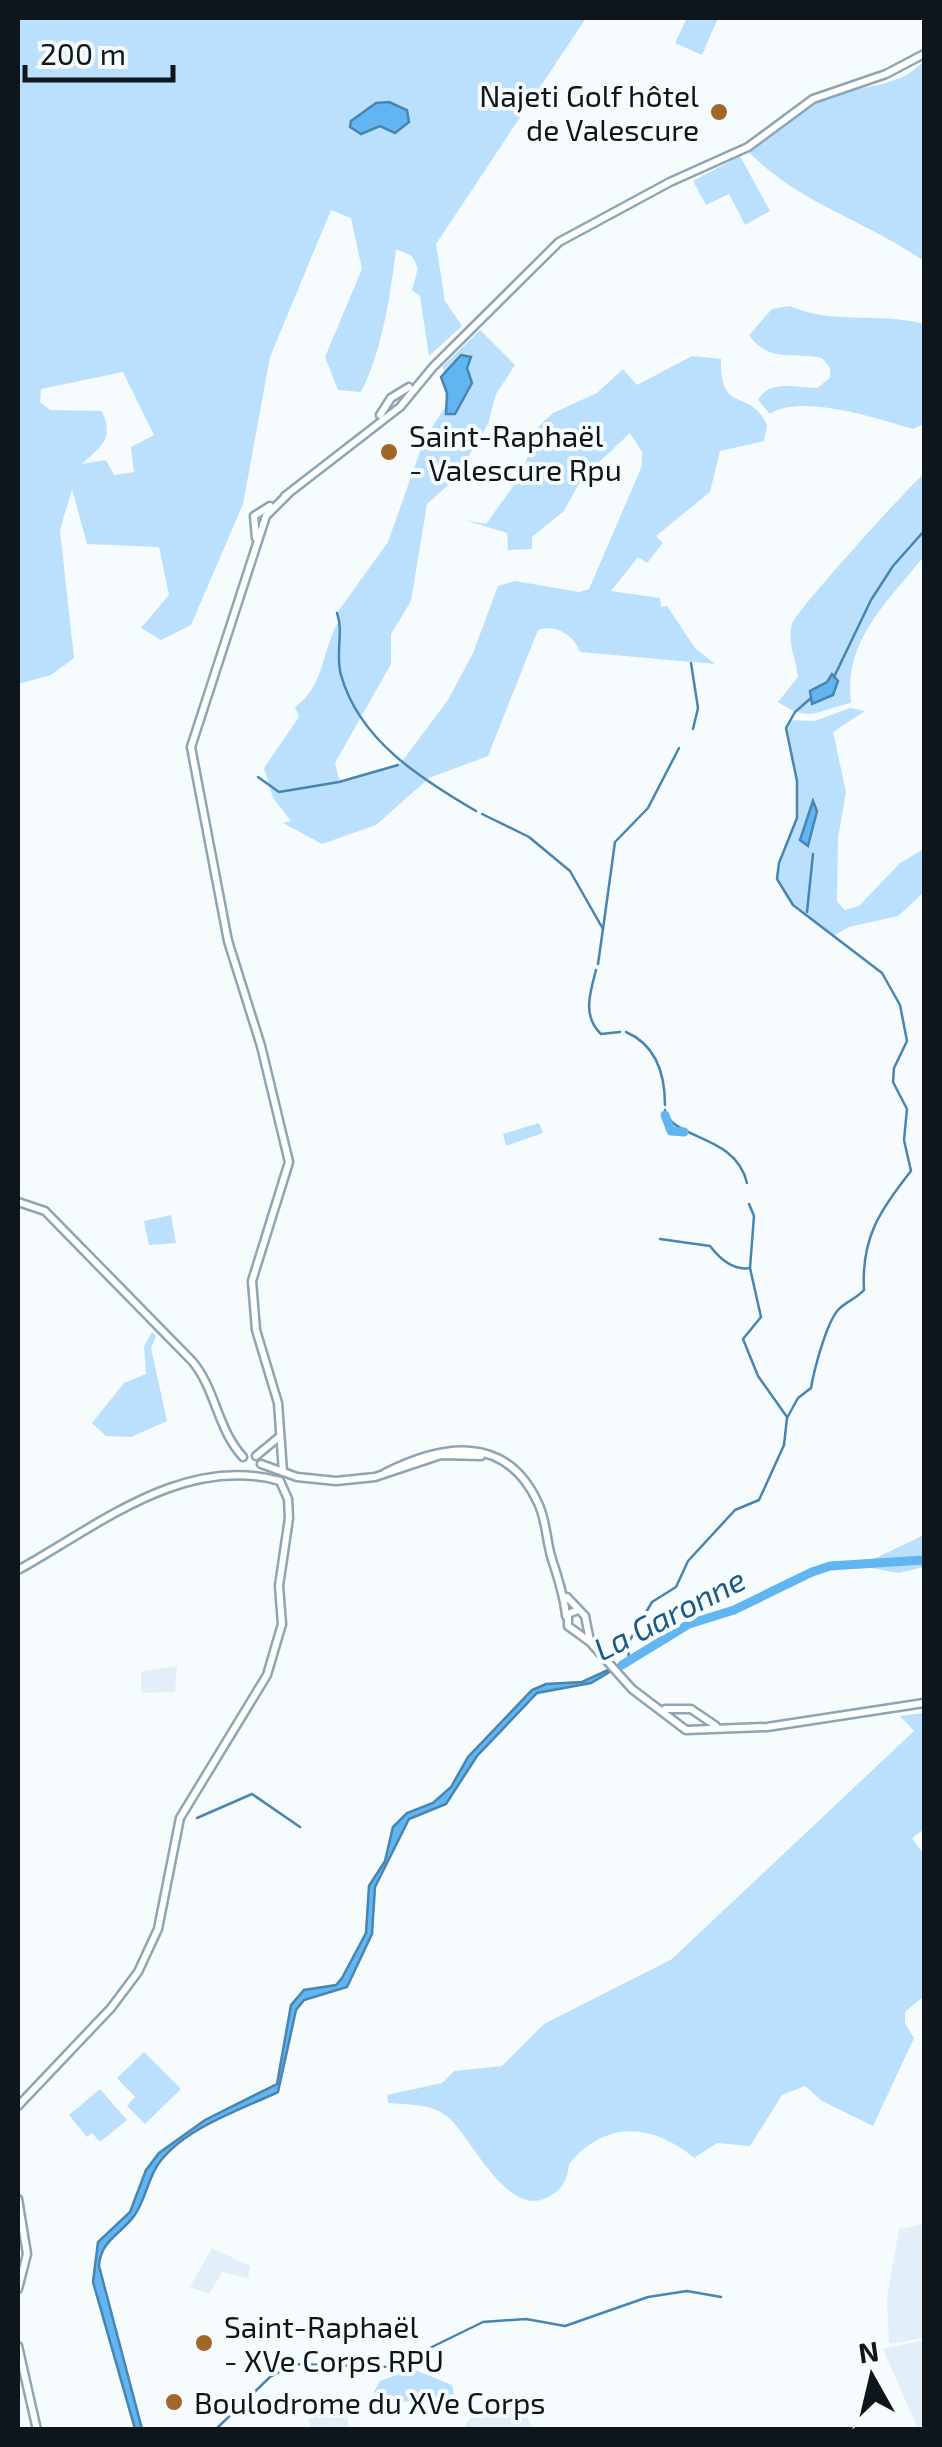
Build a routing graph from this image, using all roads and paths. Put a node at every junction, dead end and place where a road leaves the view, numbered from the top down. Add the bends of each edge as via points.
1 (924, 54) edge
2 (18, 1202) edge
3 (279, 1437) junction
4 (241, 1460) junction
5 (259, 1463) junction
6 (283, 1472) junction
7 (230, 1474) junction
8 (246, 1474) junction
9 (296, 1477) junction
10 (268, 1479) junction
11 (286, 1492) junction
12 (18, 1570) edge
13 (564, 1593) junction
14 (578, 1610) junction
15 (566, 1617) junction
16 (586, 1623) junction
17 (574, 1630) junction
18 (590, 1642) junction
19 (924, 1702) edge
20 (661, 1708) junction
21 (683, 1711) junction
22 (699, 1717) junction
23 (679, 1724) junction
24 (717, 1726) junction
25 (696, 1728) junction
26 (18, 2106) edge
27 (18, 2199) edge
28 (18, 2290) edge
29 (18, 2346) edge
30 (36, 2430) edge

1 - 3 main road via 813,99 748,147 559,242 393,406 254,516 254,559 191,747 228,941 290,1162 252,1281
2 - 4 main road via 45,1211 198,1368
3 - 5 main road
3 - 6 main road
4 - 5 main road
4 - 7 main road
4 - 8 main road
5 - 6 main road
5 - 8 main road
5 - 10 main road
6 - 9 main road
7 - 8 main road
7 - 12 main road via 142,1496
8 - 10 main road
9 - 11 main road
9 - 13 main road via 349,1481 429,1453 474,1450 522,1477 539,1504
10 - 11 main road
11 - 26 main road via 290,1512 276,1649 256,1696 180,1818 150,1951 111,2008
13 - 14 main road
13 - 15 main road
14 - 15 main road
14 - 16 main road
15 - 17 main road
16 - 17 main road
16 - 18 main road
17 - 18 main road
18 - 20 main road via 618,1677
19 - 24 main road via 766,1727
20 - 21 main road
20 - 23 main road
21 - 22 main road
21 - 23 main road
22 - 24 main road
22 - 25 main road
23 - 25 main road
24 - 25 main road
27 - 28 main road via 27,2254
29 - 30 main road

